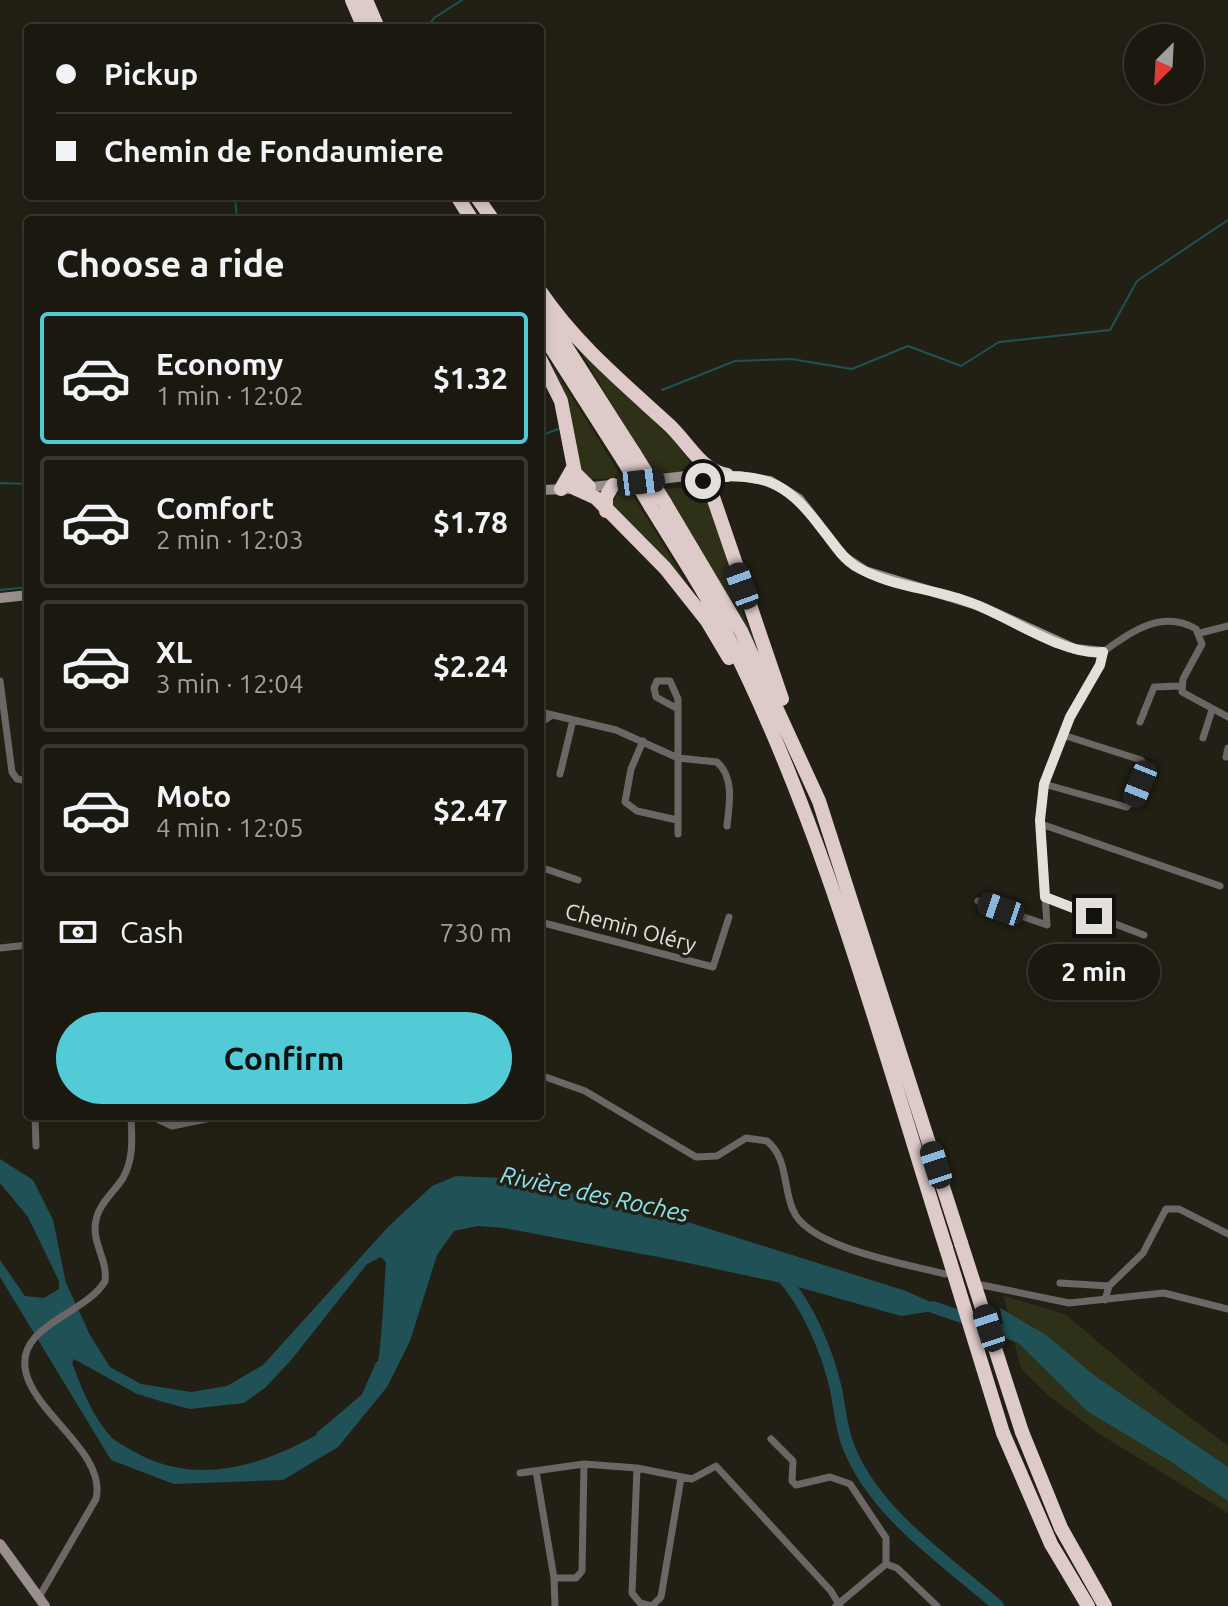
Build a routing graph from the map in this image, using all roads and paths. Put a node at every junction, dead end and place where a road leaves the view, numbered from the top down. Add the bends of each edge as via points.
1 (352, 0) edge
2 (366, 0) edge
3 (362, 24) edge
4 (376, 24) edge
5 (544, 297) edge
6 (544, 313) edge
7 (544, 336) edge
8 (544, 367) edge
9 (685, 442) junction
10 (628, 457) junction
11 (573, 468) junction
12 (727, 475) junction
13 (690, 476) junction
14 (613, 485) junction
15 (575, 488) junction
16 (544, 490) edge
17 (714, 500) junction
18 (658, 505) junction
19 (606, 511) junction
20 (24, 595) edge
21 (0, 598) edge
22 (1228, 626) edge
23 (1200, 633) junction
24 (1103, 652) junction
25 (0, 681) edge
26 (1181, 686) junction
27 (678, 709) dead end
28 (1212, 710) junction
29 (544, 713) edge
30 (552, 715) junction
31 (1228, 717) edge
32 (544, 720) edge
33 (573, 720) junction
34 (1140, 722) dead end
35 (1063, 735) junction
36 (1203, 738) dead end
37 (643, 741) junction
38 (678, 758) junction
39 (787, 768) junction
40 (560, 774) dead end
41 (24, 780) edge
42 (1044, 784) junction
43 (819, 801) junction
44 (677, 820) junction
45 (1041, 824) junction
46 (727, 826) dead end
47 (678, 834) dead end
48 (544, 868) edge
49 (578, 880) dead end
50 (1220, 886) dead end
51 (1045, 897) junction
52 (978, 901) dead end
53 (729, 917) dead end
54 (544, 923) edge
55 (1144, 935) dead end
56 (24, 945) edge
57 (0, 948) edge
58 (544, 1076) edge
59 (35, 1120) edge
60 (131, 1120) edge
61 (159, 1120) edge
62 (201, 1120) edge
63 (36, 1146) dead end
64 (1228, 1234) edge
65 (945, 1274) dead end
66 (1060, 1283) dead end
67 (982, 1285) dead end
68 (1109, 1286) junction
69 (1105, 1300) junction
70 (1228, 1309) edge
71 (771, 1439) dead end
72 (584, 1464) junction
73 (637, 1468) junction
74 (536, 1471) junction
75 (520, 1473) dead end
76 (681, 1478) junction
77 (0, 1544) edge
78 (4, 1554) edge
79 (886, 1564) junction
80 (554, 1578) junction
81 (42, 1602) edge
82 (839, 1605) edge
83 (555, 1606) edge
84 (937, 1606) edge
85 (1088, 1606) edge
86 (1105, 1606) edge

1 - 3 highway
2 - 4 highway
5 - 9 highway via 601,367
6 - 10 highway
7 - 10 highway
8 - 11 highway via 561,401
9 - 12 highway via 708,468
9 - 13 highway via 694,460
10 - 18 highway, bridge
11 - 15 highway
11 - 15 highway via 580,482
12 - 13 street
12 - 17 highway via 716,485
12 - 24 street via 762,479 787,489 844,557 865,571 966,601 1075,649
13 - 14 street
13 - 17 highway via 709,487
14 - 15 street
14 - 19 highway
15 - 16 street
15 - 19 highway
17 - 43 highway
18 - 39 highway via 727,634
18 - 43 highway via 741,631
19 - 39 highway via 665,568 707,621
20 - 21 street
22 - 23 street
23 - 24 street via 1182,622 1151,624
23 - 26 street via 1200,650
24 - 35 street
25 - 41 street via 12,772
26 - 28 street via 1186,697
26 - 34 street via 1154,687
27 - 38 street
28 - 31 street
28 - 36 street
29 - 30 street
30 - 32 street
30 - 33 street
33 - 37 street
33 - 40 street
35 - 42 street
35 - 42 street via 1141,760 1146,767 1133,801 1126,807
37 - 38 street
37 - 44 street via 625,802 637,811
38 - 44 street
38 - 46 street via 721,766 730,793
39 - 85 highway, bridge via 828,878 1003,1433 1051,1544
42 - 45 street
43 - 86 highway, bridge via 1022,1432 1061,1528
44 - 47 street
45 - 50 street
45 - 51 street
48 - 49 street
51 - 52 street via 1047,925
51 - 55 street
53 - 54 street, Chemin Oléry via 713,967
56 - 57 street
58 - 65 street via 585,1091 696,1157 717,1156 746,1138 767,1141 782,1162 793,1212 808,1231
59 - 63 street
60 - 81 street via 129,1163 95,1224 105,1281 81,1306 36,1335 27,1359 26,1372 35,1392 94,1470 99,1487
61 - 62 street via 172,1126
64 - 68 street via 1179,1209 1166,1209 1143,1253
66 - 68 street
67 - 69 street via 1069,1303
68 - 69 street
69 - 70 street via 1164,1293
71 - 79 street via 793,1461 796,1485 830,1477 855,1489 886,1538
72 - 73 street
72 - 74 street
72 - 80 street via 582,1571 576,1578
73 - 76 street
73 - 76 street via 632,1593 640,1603 656,1605 661,1597
74 - 75 street
74 - 80 street
76 - 82 street via 720,1468
77 - 78 street
78 - 81 street
79 - 82 street
79 - 84 street
80 - 83 street

